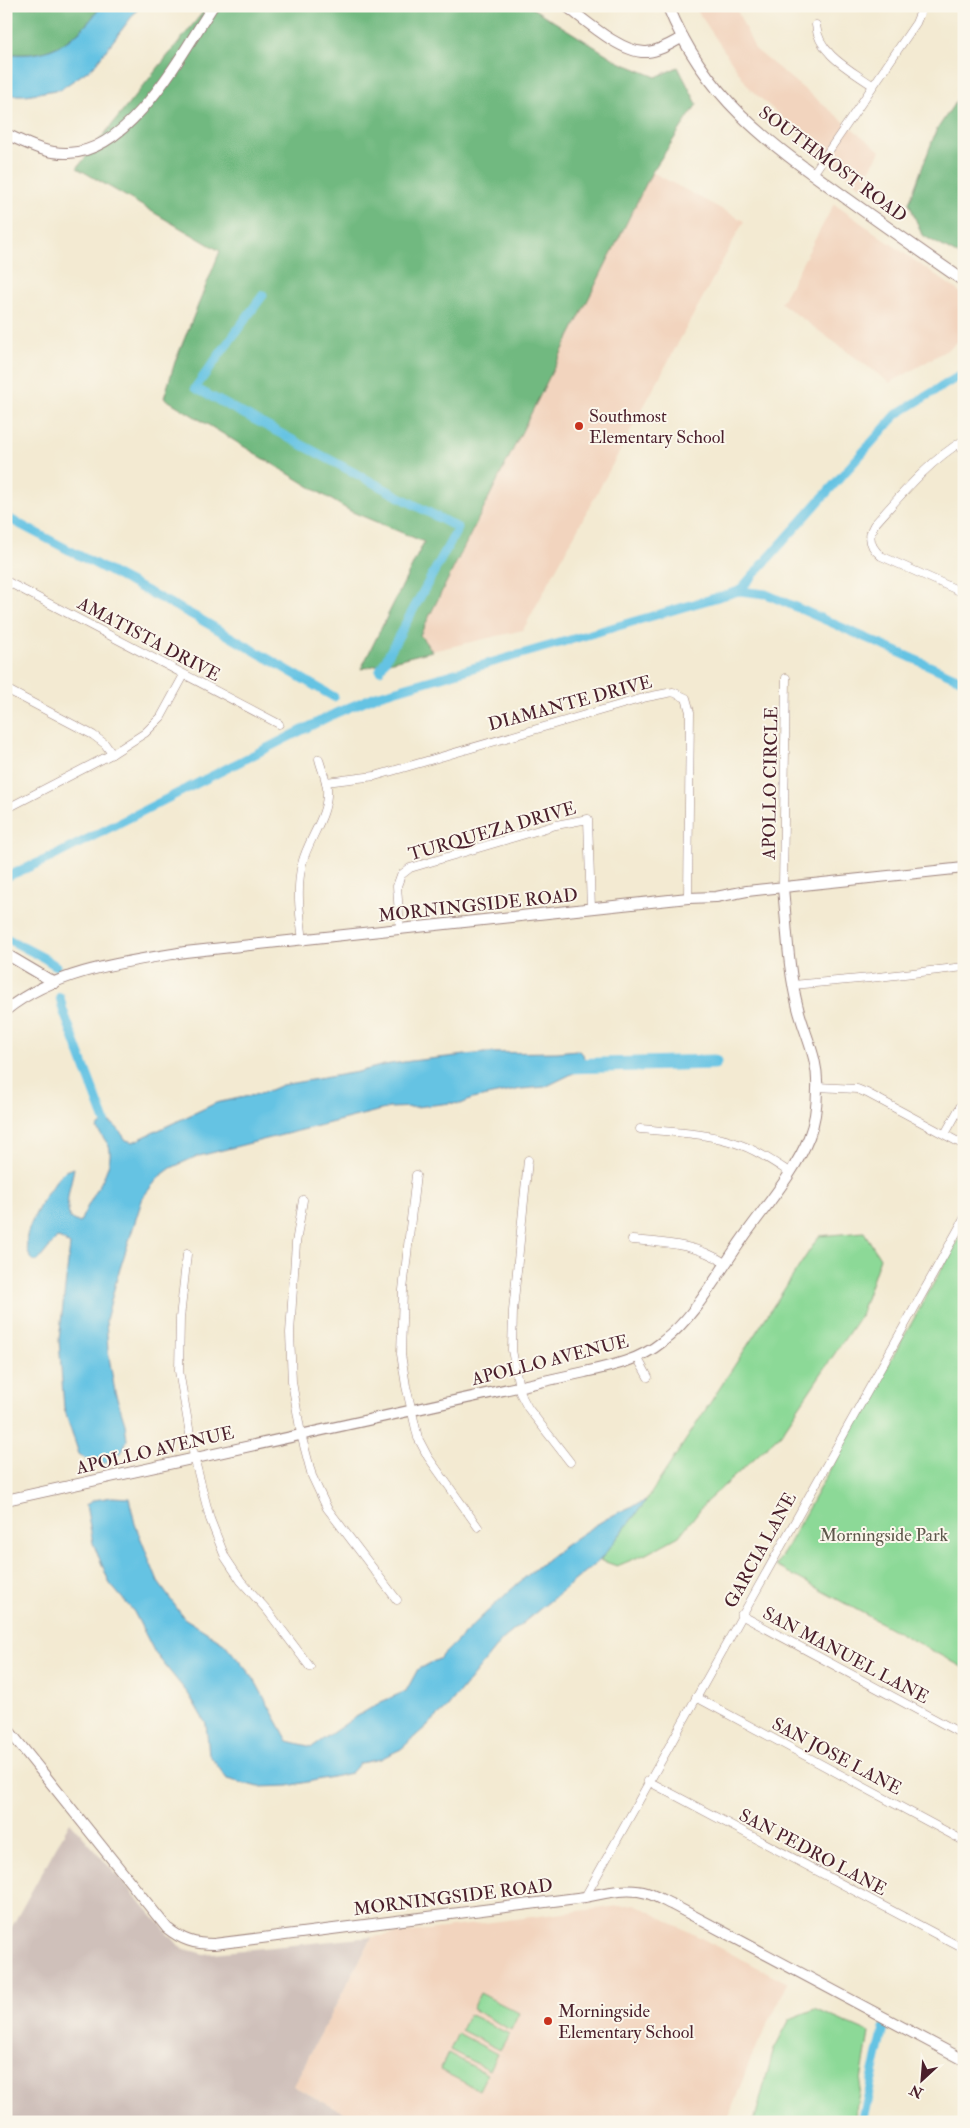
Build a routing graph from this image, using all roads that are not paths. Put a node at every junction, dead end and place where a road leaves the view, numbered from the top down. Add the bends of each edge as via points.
1 (213, 6) edge
2 (566, 6) edge
3 (668, 6) edge
4 (923, 6) edge
5 (816, 25) dead end
6 (683, 37) junction
7 (872, 86) junction
8 (6, 134) edge
9 (813, 174) junction
10 (964, 281) edge
11 (961, 442) edge
12 (964, 452) edge
13 (6, 581) edge
14 (964, 593) edge
15 (184, 675) junction
16 (786, 678) dead end
17 (6, 689) edge
18 (279, 724) dead end
19 (112, 754) junction
20 (319, 759) dead end
21 (326, 782) junction
22 (6, 809) edge
23 (964, 868) edge
24 (783, 888) junction
25 (688, 898) junction
26 (591, 909) junction
27 (400, 929) junction
28 (303, 941) junction
29 (6, 954) edge
30 (964, 967) edge
31 (55, 983) junction
32 (793, 985) junction
33 (6, 1010) edge
34 (818, 1087) junction
35 (964, 1100) edge
36 (640, 1129) dead end
37 (945, 1134) junction
38 (964, 1145) edge
39 (528, 1160) dead end
40 (789, 1172) junction
41 (416, 1175) dead end
42 (303, 1200) dead end
43 (964, 1219) edge
44 (632, 1240) dead end
45 (187, 1254) dead end
46 (726, 1263) junction
47 (637, 1357) junction
48 (648, 1377) dead end
49 (517, 1386) junction
50 (411, 1409) junction
51 (301, 1434) junction
52 (194, 1457) junction
53 (570, 1462) dead end
54 (6, 1500) edge
55 (478, 1527) dead end
56 (397, 1600) dead end
57 (741, 1615) junction
58 (310, 1668) dead end
59 (696, 1697) junction
60 (6, 1727) edge
61 (964, 1735) edge
62 (648, 1781) junction
63 (964, 1842) edge
64 (585, 1897) junction
65 (964, 1949) edge
66 (964, 2060) edge

1 - 8 street via 146,104 111,138 83,151 68,153 37,148
2 - 6 street via 634,51 649,52
3 - 6 main road, SOUTHMOST ROAD
4 - 7 street via 916,23
5 - 7 street via 818,38 827,51
6 - 9 main road, SOUTHMOST ROAD via 717,90 743,118
7 - 9 street
9 - 10 main road, SOUTHMOST ROAD
11 - 12 street
11 - 14 street via 924,471 874,525 869,536 872,547 881,556
13 - 15 street, AMATISTA DRIVE
15 - 18 street, AMATISTA DRIVE
15 - 19 street via 153,725
16 - 24 street, APOLLO CIRCLE
17 - 19 street via 93,735
19 - 22 street
20 - 21 street
21 - 25 street, DIAMANTE DRIVE via 375,776 514,734 673,692 686,698 690,712
21 - 28 street via 324,809 299,877
23 - 24 street, MORNINGSIDE ROAD
24 - 25 street, MORNINGSIDE ROAD
24 - 32 street, APOLLO AVENUE
25 - 26 street, MORNINGSIDE ROAD
26 - 27 street, MORNINGSIDE ROAD
26 - 27 street, TURQUEZA DRIVE via 588,819 405,871 397,886
27 - 28 street, MORNINGSIDE ROAD
28 - 31 street, MORNINGSIDE ROAD via 221,947 132,960
29 - 31 street
30 - 32 street
31 - 33 street, MORNINGSIDE ROAD via 30,993
32 - 34 street, APOLLO AVENUE via 815,1059
34 - 37 street via 868,1092
34 - 40 street, APOLLO AVENUE via 808,1137
35 - 37 street
36 - 40 street via 734,1143 766,1157
37 - 38 street
39 - 49 street via 512,1311 512,1350
40 - 46 street, APOLLO AVENUE
41 - 50 street via 403,1290 401,1354
42 - 51 street via 296,1243 290,1334 292,1382
43 - 57 street, GARCIA LANE
44 - 46 street via 692,1248 712,1254
45 - 52 street via 180,1318 180,1371
46 - 47 street, APOLLO AVENUE via 687,1318 662,1342
47 - 48 street
47 - 49 street, APOLLO AVENUE
49 - 50 street, APOLLO AVENUE
49 - 53 street via 528,1408
50 - 51 street, APOLLO AVENUE
50 - 55 street via 418,1438 428,1457
51 - 52 street, APOLLO AVENUE
51 - 56 street via 312,1476 327,1508
52 - 54 street, APOLLO AVENUE
52 - 58 street via 210,1519 225,1556
57 - 59 street, GARCIA LANE
57 - 61 street, SAN MANUEL LANE
59 - 62 street, GARCIA LANE
59 - 63 street, SAN JOSE LANE
60 - 64 street, MORNINGSIDE ROAD via 167,1928 189,1942 214,1944
62 - 64 street, GARCIA LANE
62 - 65 street, SAN PEDRO LANE
64 - 66 street, MORNINGSIDE ROAD via 618,1892 647,1893

